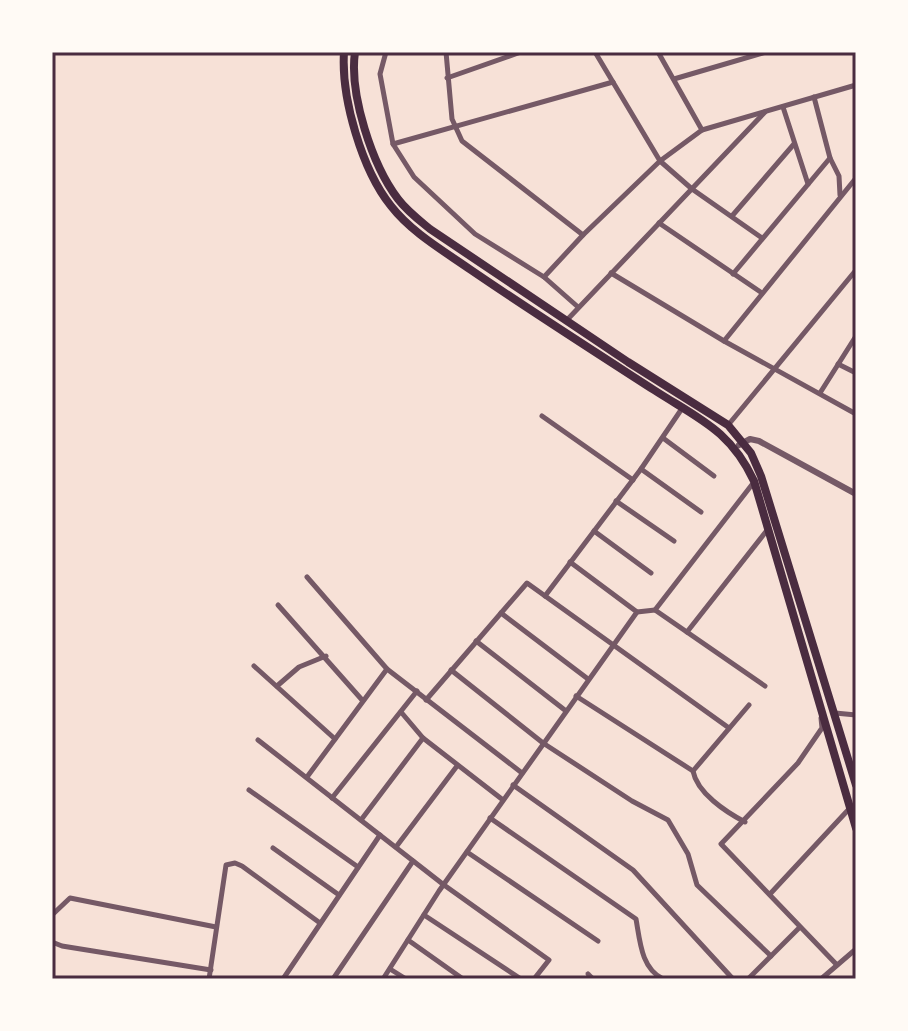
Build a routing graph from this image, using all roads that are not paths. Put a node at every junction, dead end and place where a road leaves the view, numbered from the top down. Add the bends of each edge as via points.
1 (344, 52) edge
2 (355, 52) edge
3 (386, 52) edge
4 (446, 52) edge
5 (521, 52) edge
6 (595, 52) edge
7 (658, 52) edge
8 (766, 52) edge
9 (447, 78) junction
10 (674, 79) junction
11 (613, 82) junction
12 (856, 85) edge
13 (814, 97) junction
14 (783, 107) junction
15 (766, 111) junction
16 (456, 128) junction
17 (702, 130) junction
18 (393, 144) junction
19 (794, 144) junction
20 (830, 158) junction
21 (660, 161) junction
22 (856, 178) edge
23 (808, 184) junction
24 (692, 189) junction
25 (840, 195) junction
26 (732, 217) junction
27 (659, 223) junction
28 (583, 235) junction
29 (762, 238) junction
30 (856, 270) edge
31 (611, 273) junction
32 (733, 274) junction
33 (544, 277) junction
34 (762, 293) junction
35 (578, 307) junction
36 (566, 321) junction
37 (856, 336) edge
38 (724, 341) junction
39 (838, 364) junction
40 (773, 368) junction
41 (856, 373) edge
42 (820, 393) junction
43 (688, 399) junction
44 (682, 408) junction
45 (856, 414) edge
46 (542, 416) dead end
47 (728, 425) junction
48 (663, 438) junction
49 (740, 445) junction
50 (641, 469) junction
51 (714, 476) dead end
52 (758, 478) junction
53 (633, 480) junction
54 (856, 494) edge
55 (616, 501) junction
56 (701, 512) dead end
57 (769, 529) junction
58 (594, 531) junction
59 (674, 541) dead end
60 (570, 562) junction
61 (651, 573) dead end
62 (307, 577) dead end
63 (544, 596) junction
64 (278, 605) dead end
65 (655, 610) junction
66 (637, 612) junction
67 (501, 613) junction
68 (687, 632) junction
69 (476, 641) junction
70 (613, 645) junction
71 (326, 656) junction
72 (254, 666) dead end
73 (387, 669) junction
74 (451, 670) junction
75 (588, 679) junction
76 (277, 686) junction
77 (765, 686) dead end
78 (417, 691) junction
79 (576, 696) junction
80 (426, 700) junction
81 (363, 701) junction
82 (749, 705) dead end
83 (566, 711) junction
84 (401, 712) junction
85 (830, 714) junction
86 (856, 715) edge
87 (729, 728) junction
88 (423, 738) junction
89 (335, 739) junction
90 (258, 740) dead end
91 (543, 743) junction
92 (457, 766) junction
93 (693, 771) junction
94 (522, 773) junction
95 (307, 778) junction
96 (513, 785) junction
97 (856, 785) edge
98 (249, 790) dead end
99 (332, 798) junction
100 (503, 800) junction
101 (850, 808) junction
102 (490, 818) junction
103 (361, 820) junction
104 (745, 822) junction
105 (856, 828) edge
106 (380, 835) junction
107 (396, 847) junction
108 (273, 848) dead end
109 (467, 852) junction
110 (413, 861) junction
111 (358, 867) junction
112 (444, 885) junction
113 (770, 894) junction
114 (339, 895) junction
115 (52, 915) edge
116 (424, 915) junction
117 (320, 923) junction
118 (216, 927) junction
119 (799, 928) junction
120 (408, 940) junction
121 (598, 941) dead end
122 (52, 942) edge
123 (856, 949) edge
124 (771, 956) junction
125 (837, 965) junction
126 (390, 969) junction
127 (211, 970) junction
128 (209, 979) edge
129 (283, 979) edge
130 (333, 979) edge
131 (383, 979) edge
132 (406, 979) edge
133 (463, 979) edge
134 (521, 979) edge
135 (534, 979) edge
136 (663, 979) edge
137 (733, 979) edge
138 (748, 979) edge
139 (821, 979) edge

1 - 44 main road via 346,93 368,167 399,215 535,313
2 - 36 main road via 357,97 377,163 400,202 430,229
3 - 18 street via 380,74
4 - 9 street
5 - 9 street
6 - 11 street
7 - 10 street
8 - 10 street
9 - 16 street
10 - 17 street
11 - 16 street
11 - 21 street
12 - 13 street
13 - 14 street
13 - 20 street
14 - 15 street
14 - 19 street
15 - 17 street
15 - 24 street
16 - 18 street
16 - 28 street via 462,141
17 - 21 street
18 - 33 street via 414,177 475,234
19 - 23 street
19 - 26 street
20 - 23 street
20 - 25 street
21 - 24 street
21 - 28 street
22 - 25 street
23 - 29 street
24 - 26 street
24 - 27 street
25 - 34 street
26 - 29 street
27 - 31 street
27 - 32 street
28 - 33 street
29 - 32 street
30 - 40 street
31 - 35 street
31 - 38 street
32 - 34 street
33 - 35 street
34 - 38 street
35 - 36 street
36 - 43 main road
37 - 39 street
38 - 40 street
39 - 41 street
39 - 42 street
40 - 42 street
40 - 47 street
42 - 45 street
43 - 44 street
43 - 47 main road
44 - 48 street
44 - 49 main road
46 - 53 street
47 - 49 main road
48 - 50 street
48 - 51 street
49 - 52 main road
49 - 54 street via 750,439 769,445
50 - 53 street
50 - 56 street
52 - 57 main road
52 - 65 street
52 - 85 main road
53 - 55 street
55 - 58 street
55 - 59 street
57 - 68 street
57 - 85 main road
58 - 60 street
58 - 61 street
60 - 63 street
60 - 66 street
62 - 73 street
63 - 67 street via 527,583
63 - 70 street
64 - 71 street
65 - 66 street
65 - 68 street
66 - 70 street
67 - 69 street
67 - 75 street
68 - 77 street
69 - 74 street
69 - 83 street
70 - 75 street
70 - 87 street
71 - 76 street via 299,667
71 - 81 street
72 - 76 street
73 - 78 street
73 - 81 street
74 - 80 street
74 - 91 street
75 - 79 street
76 - 89 street
78 - 80 street
78 - 84 street
79 - 83 street
79 - 93 street
80 - 94 street
81 - 89 street
82 - 87 street
83 - 91 street
84 - 88 street
84 - 99 street
85 - 86 street
85 - 97 main road
85 - 101 main road
85 - 104 street via 821,716 822,728 798,763
87 - 93 street
88 - 92 street
88 - 103 street
89 - 95 street
90 - 95 street
91 - 94 street
91 - 124 street via 668,820 688,854 697,885
92 - 100 street
92 - 107 street
93 - 104 street via 694,781
94 - 96 street
95 - 99 street
96 - 100 street
96 - 137 street via 633,870
98 - 111 street
99 - 103 street
100 - 102 street
101 - 105 main road
101 - 113 street
102 - 109 street
102 - 136 street via 636,919 645,962
103 - 106 street
104 - 113 street via 721,844
106 - 107 street
106 - 111 street
107 - 110 street
108 - 114 street
109 - 112 street
109 - 121 street
110 - 112 street
110 - 130 street
111 - 114 street
112 - 116 street
112 - 135 street via 549,960
113 - 119 street
114 - 117 street
115 - 118 street via 70,898
116 - 120 street
116 - 134 street
117 - 118 street via 235,863 224,871
117 - 129 street
118 - 127 street
119 - 124 street
119 - 125 street
120 - 126 street
120 - 133 street
122 - 127 street
123 - 125 street
124 - 138 street
125 - 139 street
126 - 131 street
126 - 132 street
127 - 128 street

